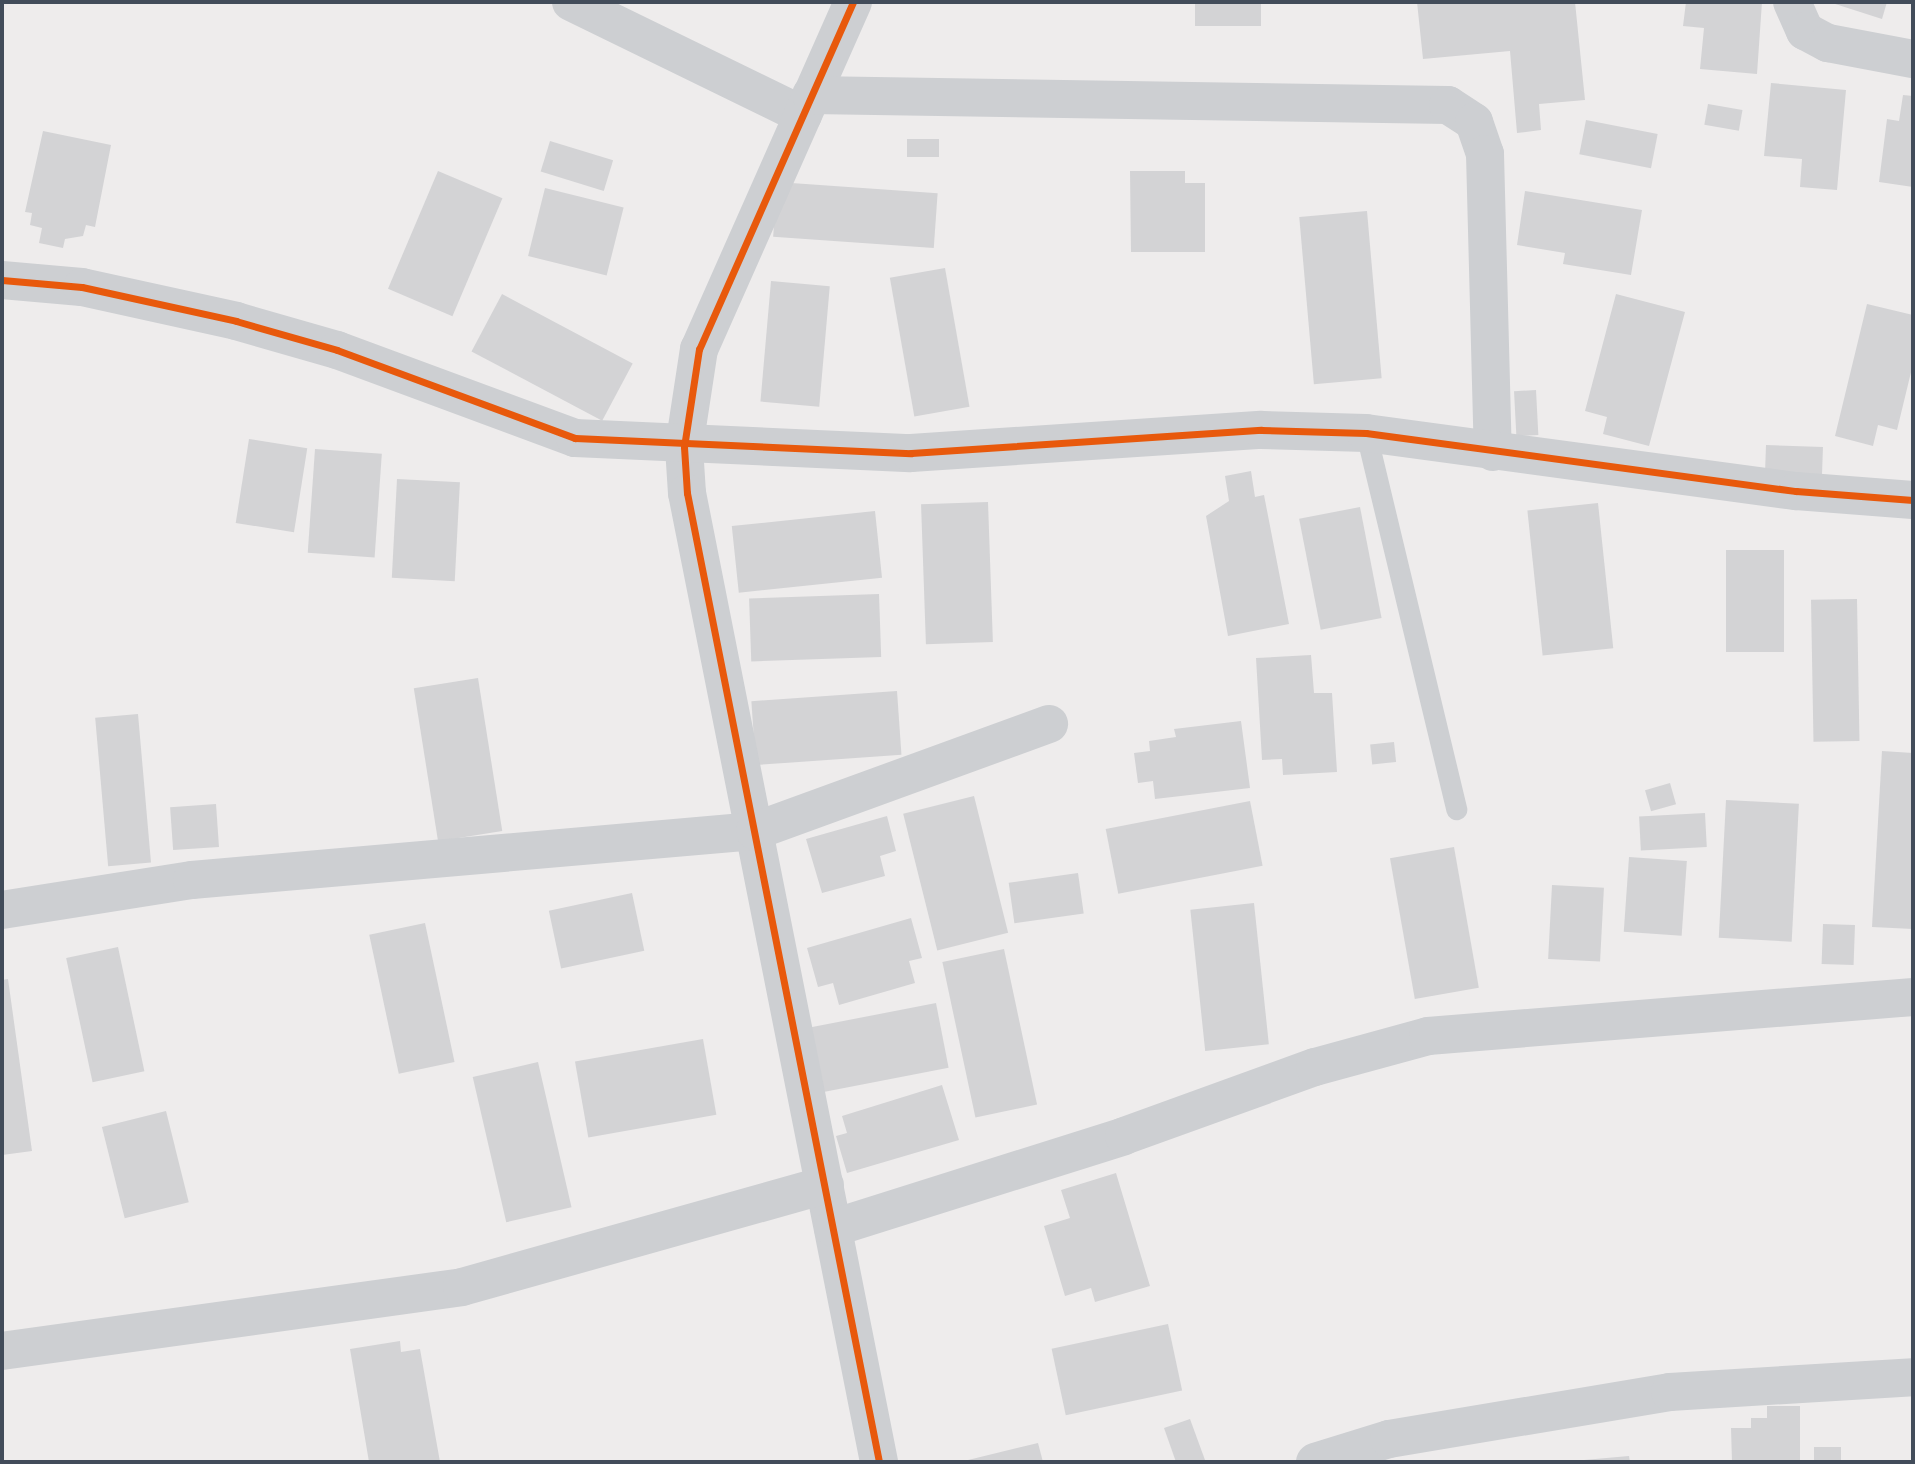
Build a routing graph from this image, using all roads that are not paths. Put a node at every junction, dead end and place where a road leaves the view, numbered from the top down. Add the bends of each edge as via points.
1 (571, 2) edge
2 (853, 2) edge
3 (1792, 2) edge
4 (1913, 60) edge
5 (807, 105) junction
6 (2, 280) edge
7 (1366, 433) junction
8 (684, 447) junction
9 (1493, 452) junction
10 (1913, 500) edge
11 (1049, 724) dead end
12 (1456, 809) dead end
13 (755, 831) junction
14 (2, 910) edge
15 (1913, 997) edge
16 (825, 1185) junction
17 (833, 1228) junction
18 (2, 1352) edge
19 (1913, 1377) edge
20 (879, 1462) edge
21 (1315, 1462) edge

1 - 5 street
2 - 5 street
3 - 4 street via 1805,31 1828,43
5 - 8 street via 699,349
5 - 9 street via 1448,105 1474,122 1485,154
6 - 8 street via 82,287 236,321 337,350 575,438
7 - 8 street via 1261,430 911,453
7 - 9 street
7 - 12 lane
8 - 13 street via 687,492
9 - 10 street
11 - 13 street
13 - 14 street via 192,880
13 - 16 street
15 - 17 street via 1428,1036 1315,1067 1124,1136
16 - 17 street
16 - 18 street via 462,1287
17 - 20 street
19 - 21 street via 1670,1392 1389,1440

